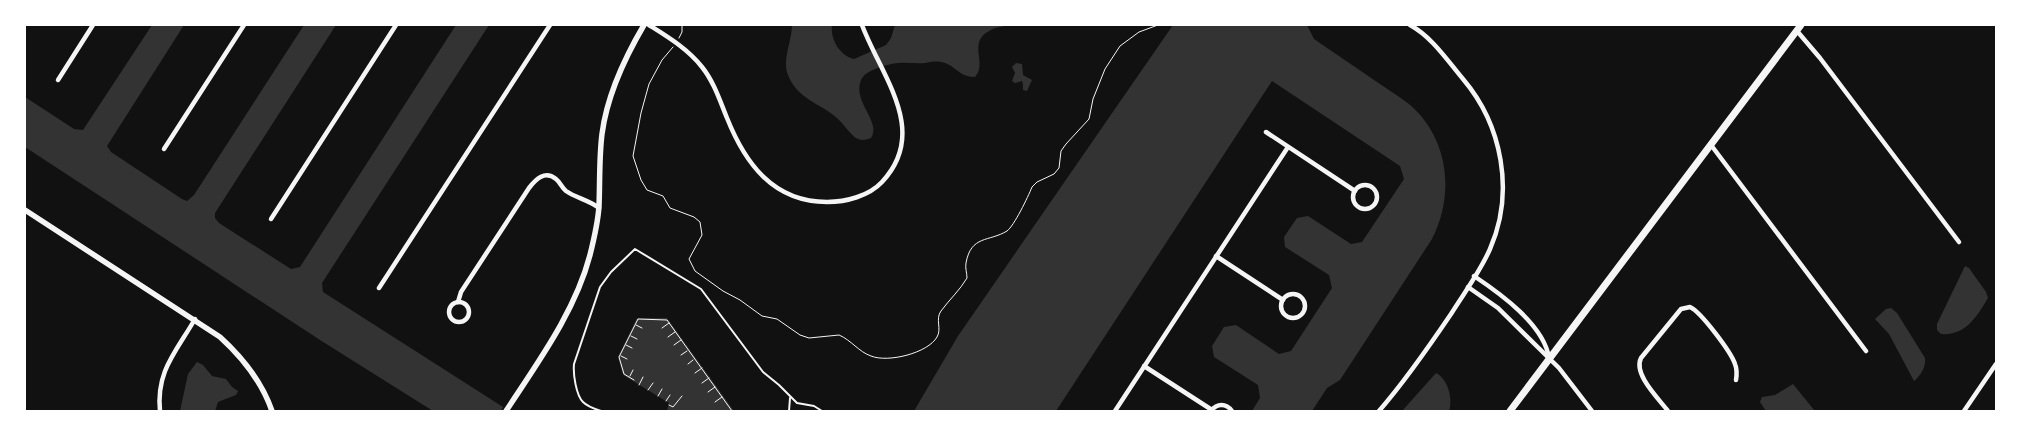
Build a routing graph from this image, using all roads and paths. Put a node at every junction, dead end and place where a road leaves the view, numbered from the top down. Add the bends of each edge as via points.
1 (93, 25) edge
2 (244, 25) edge
3 (396, 25) edge
4 (550, 25) edge
5 (644, 25) edge
6 (649, 25) edge
7 (682, 25) edge
8 (862, 25) edge
9 (1158, 25) edge
10 (1410, 25) edge
11 (1799, 28) edge
12 (678, 39) dead end
13 (673, 46) dead end
14 (58, 80) dead end
15 (1266, 132) dead end
16 (1711, 145) junction
17 (1288, 147) junction
18 (164, 149) dead end
19 (1355, 191) junction
20 (599, 208) junction
21 (25, 210) edge
22 (270, 219) dead end
23 (1959, 242) dead end
24 (1216, 256) junction
25 (1474, 276) junction
26 (1468, 287) junction
27 (379, 288) dead end
28 (1283, 300) junction
29 (458, 302) junction
30 (195, 319) junction
31 (668, 323) junction
32 (635, 324) junction
33 (642, 328) dead end
34 (662, 328) dead end
35 (675, 332) junction
36 (630, 335) junction
37 (668, 336) dead end
38 (637, 339) dead end
39 (681, 340) junction
40 (625, 345) junction
41 (674, 345) dead end
42 (632, 348) dead end
43 (688, 350) junction
44 (1866, 351) dead end
45 (682, 355) dead end
46 (620, 356) junction
47 (1549, 358) junction
48 (627, 359) dead end
49 (695, 359) junction
50 (688, 364) dead end
51 (1996, 364) edge
52 (1144, 366) junction
53 (702, 368) junction
54 (633, 370) dead end
55 (695, 373) dead end
56 (629, 377) junction
57 (643, 377) dead end
58 (709, 378) junction
59 (634, 380) dead end
60 (1736, 380) dead end
61 (652, 383) dead end
62 (702, 383) dead end
63 (639, 385) dead end
64 (715, 387) junction
65 (662, 389) dead end
66 (648, 390) dead end
67 (708, 392) dead end
68 (670, 395) dead end
69 (658, 396) dead end
70 (682, 396) dead end
71 (722, 397) junction
72 (790, 397) junction
73 (666, 401) dead end
74 (715, 402) dead end
75 (668, 405) dead end
76 (160, 411) edge
77 (272, 411) edge
78 (506, 411) edge
79 (601, 411) edge
80 (732, 411) edge
81 (789, 411) edge
82 (822, 411) edge
83 (1115, 411) edge
84 (1211, 411) edge
85 (1232, 411) edge
86 (1379, 411) edge
87 (1510, 411) edge
88 (1592, 411) edge
89 (1668, 411) edge
90 (1964, 411) edge

1 - 14 street
2 - 18 street
3 - 22 street
4 - 27 street
5 - 20 street via 621,67 606,112 601,137
6 - 8 street via 681,46 703,67 737,142 755,170 776,187 808,200 835,202 858,197 879,185 900,153 903,127 900,109
7 - 12 path
9 - 13 path via 1139,32 1120,46 1103,74 1089,119 1061,151 1059,168 1054,174 1032,187 1012,226 973,246 966,263 967,278 940,312 939,332 932,344 916,353 881,357 870,356 839,335 810,338 800,335 777,319 762,316 692,268 689,259 702,235 700,222 670,208 663,196 648,190 640,180 633,156 649,84
10 - 25 street via 1430,40 1470,88 1487,115 1498,145 1503,180 1499,220 1490,249
11 - 16 main road
11 - 23 street
15 - 17 street
16 - 44 street
16 - 47 main road
17 - 19 street
17 - 24 street
19 - 19 street via 1358,207 1367,209 1375,204 1377,195 1371,187 1362,186
20 - 29 street via 566,191 551,176 538,178 461,292
20 - 78 street via 590,256 577,292 560,326
21 - 30 street
24 - 28 street
24 - 52 street
25 - 26 street
25 - 47 street via 1501,294 1528,321 1545,341
26 - 47 street via 1493,304
26 - 86 street via 1418,364
28 - 28 street via 1286,316 1295,318 1303,313 1304,302 1298,296 1290,295
29 - 29 street via 452,305 449,314 459,322 469,317 470,310 465,303
30 - 76 street via 162,375 158,393
30 - 77 street via 220,337 242,360 260,384
31 - 32 path via 667,320 638,319
31 - 34 path
31 - 35 path
32 - 33 path
32 - 36 path
35 - 37 path
35 - 39 path
36 - 38 path
36 - 40 path
39 - 41 path
39 - 43 path
40 - 42 path
40 - 46 path
43 - 45 path
43 - 49 path
46 - 48 path
46 - 56 path via 624,374
47 - 87 main road
47 - 88 street
49 - 50 path
49 - 53 path
51 - 90 street
52 - 83 street
52 - 84 street
53 - 55 path
53 - 58 path
54 - 56 path
56 - 59 path
57 - 63 path
58 - 62 path
58 - 64 path
60 - 89 street via 1732,358 1699,313 1687,307 1676,312 1641,358 1638,368
61 - 66 path
64 - 67 path
64 - 71 path
65 - 69 path
68 - 73 path
70 - 75 path via 672,407
71 - 74 path
71 - 80 path
72 - 79 lane via 763,372 704,292 635,249 600,287 574,364 581,399 586,405
72 - 81 lane
72 - 82 lane via 799,405 814,406
84 - 85 street via 1223,405

